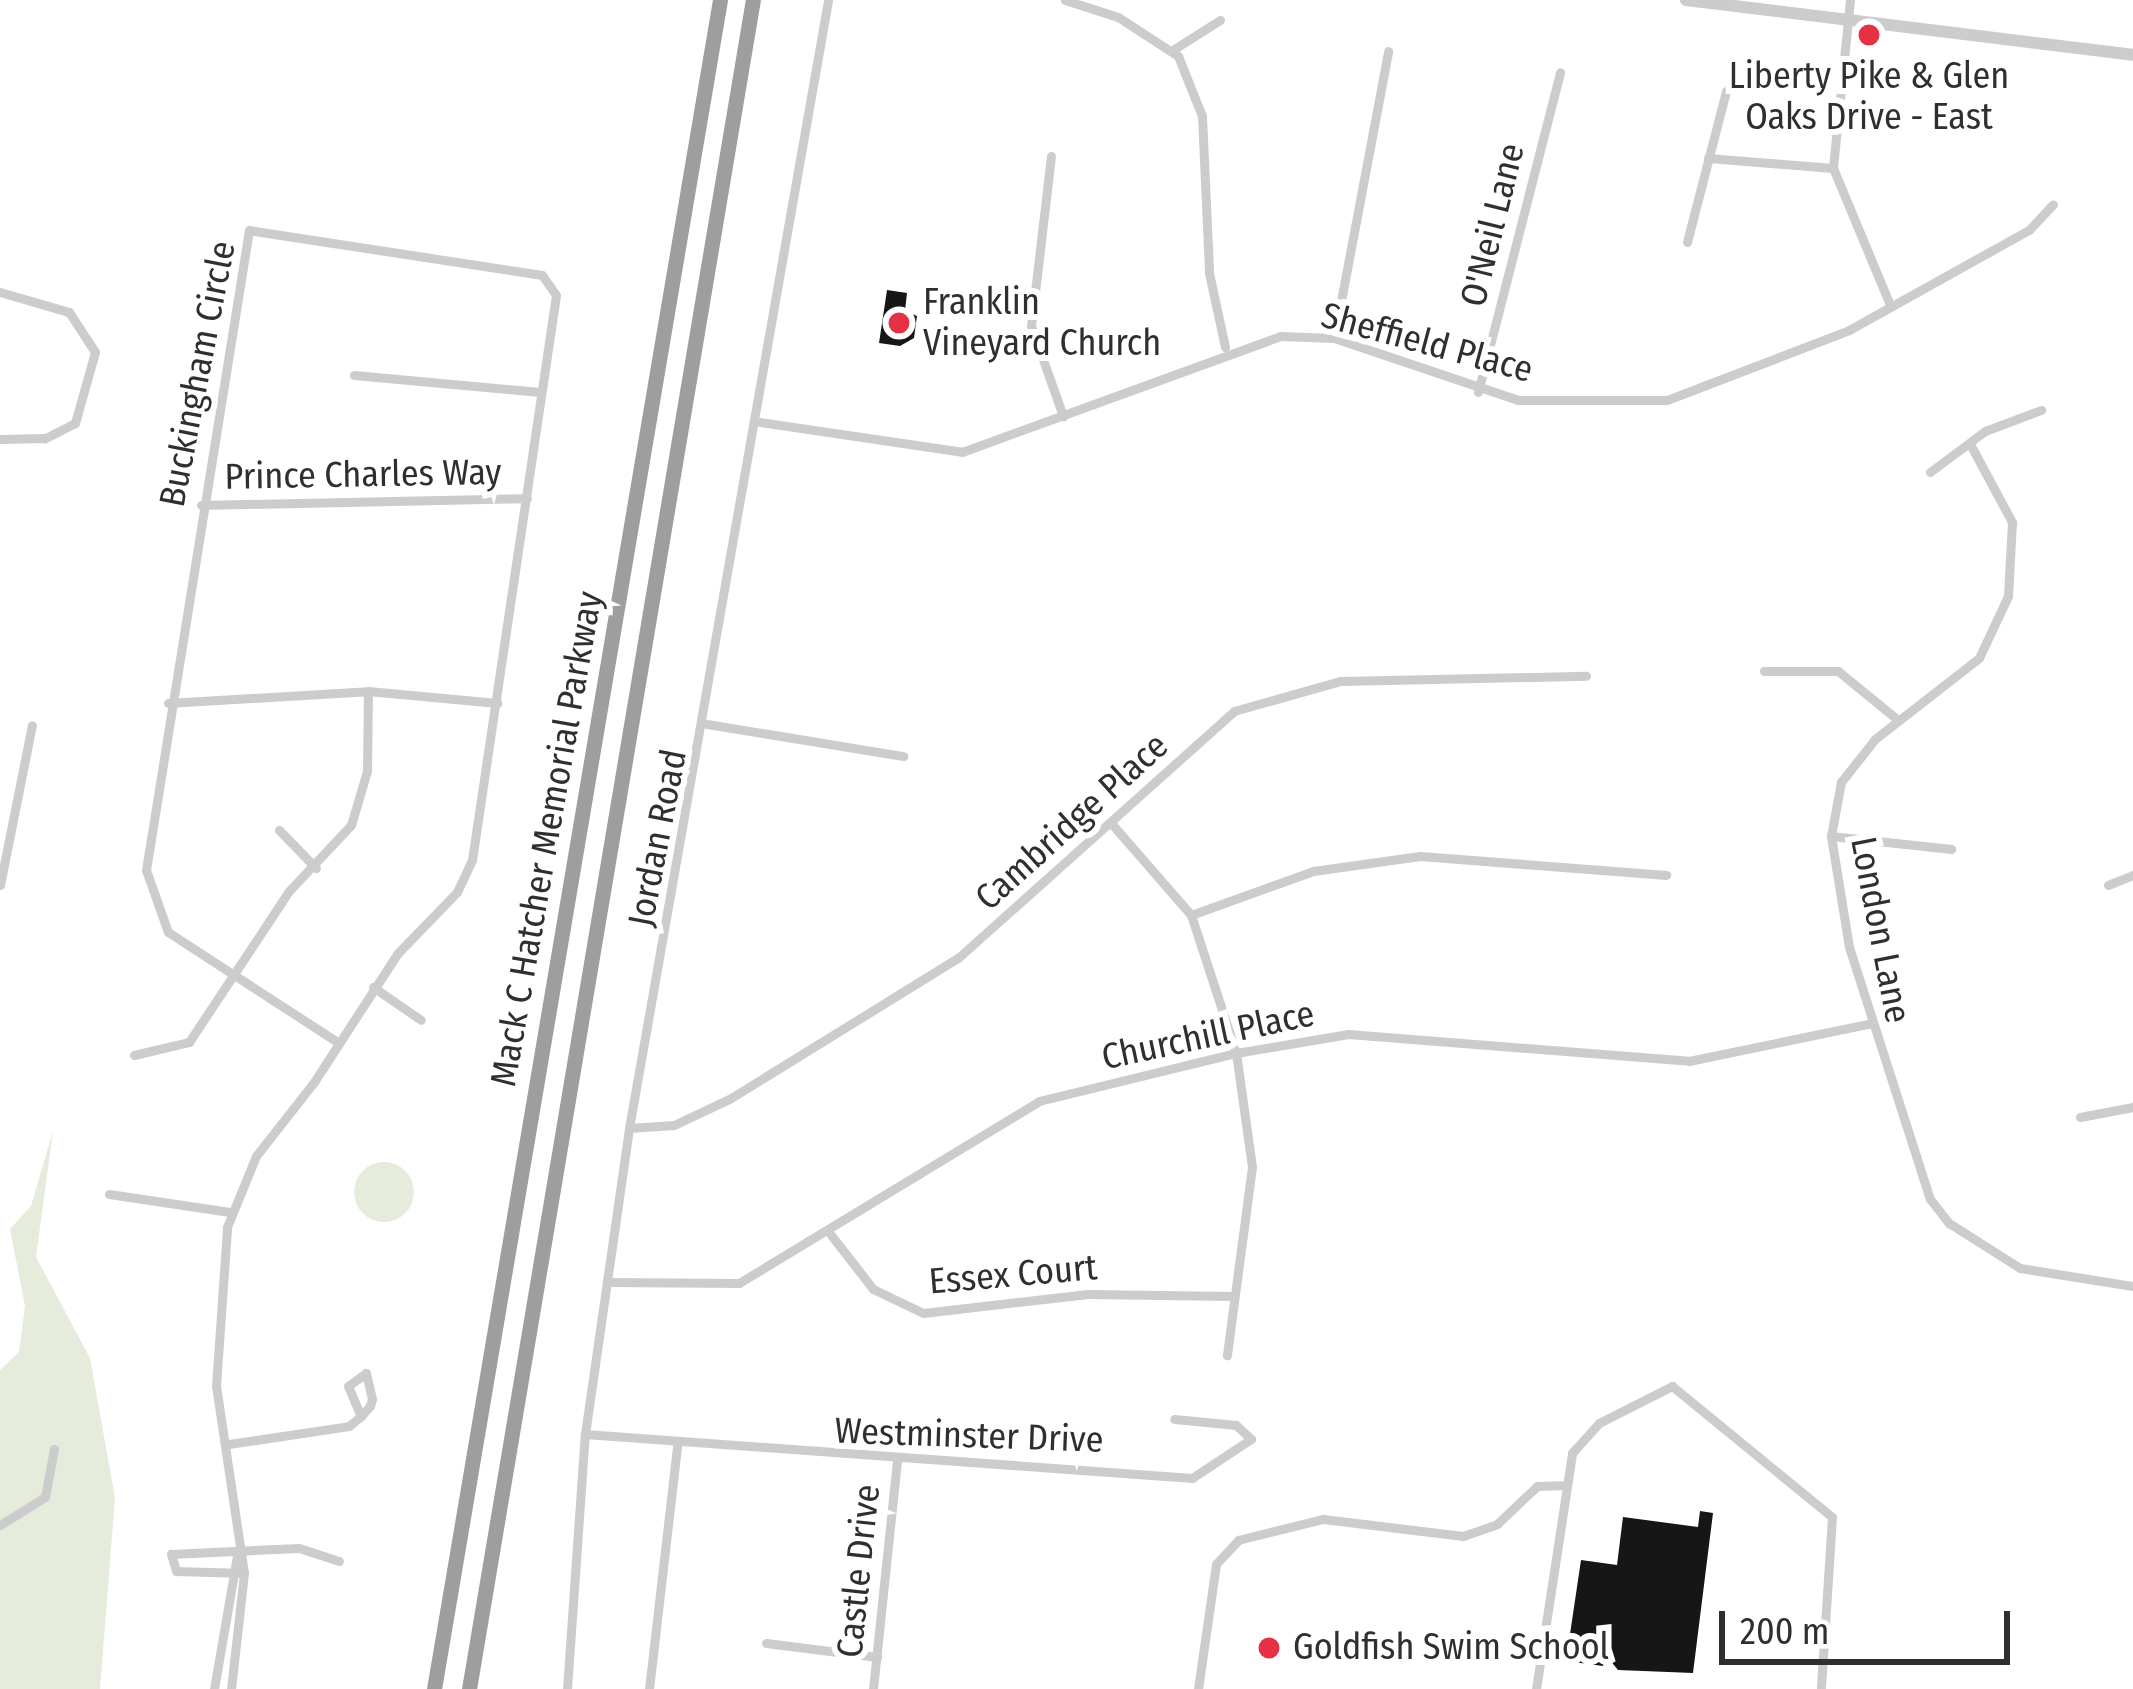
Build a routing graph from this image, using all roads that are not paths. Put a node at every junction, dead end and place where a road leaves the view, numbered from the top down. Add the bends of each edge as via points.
1 (720, 0) edge
2 (753, 0) edge
3 (828, 0) edge
4 (1065, 0) edge
5 (1686, 0) edge
6 (1850, 0) edge
7 (1220, 20) dead end
8 (1848, 21) junction
9 (1171, 51) junction
10 (1388, 51) dead end
11 (2133, 55) edge
12 (1560, 72) dead end
13 (1726, 91) dead end
14 (1051, 156) dead end
15 (1708, 158) junction
16 (1833, 168) junction
17 (2053, 204) dead end
18 (1687, 242) dead end
19 (0, 292) edge
20 (1889, 305) junction
21 (1334, 338) junction
22 (1225, 347) junction
23 (354, 375) dead end
24 (540, 392) junction
25 (1478, 392) junction
26 (2041, 410) dead end
27 (1063, 416) junction
28 (760, 422) junction
29 (0, 439) edge
30 (1970, 444) junction
31 (1930, 472) dead end
32 (527, 498) junction
33 (201, 505) junction
34 (1764, 670) dead end
35 (1586, 676) dead end
36 (368, 691) junction
37 (168, 703) junction
38 (497, 703) junction
39 (1898, 720) junction
40 (707, 724) junction
41 (32, 725) dead end
42 (903, 757) dead end
43 (1112, 823) junction
44 (278, 830) dead end
45 (1831, 836) junction
46 (1951, 849) dead end
47 (316, 868) junction
48 (2133, 874) edge
49 (1666, 875) dead end
50 (0, 885) edge
51 (2108, 885) dead end
52 (1191, 915) junction
53 (236, 980) junction
54 (373, 988) junction
55 (421, 1020) dead end
56 (1868, 1024) junction
57 (339, 1043) junction
58 (1236, 1053) junction
59 (134, 1055) dead end
60 (2133, 1107) edge
61 (2080, 1117) dead end
62 (629, 1128) junction
63 (109, 1194) dead end
64 (230, 1212) junction
65 (831, 1235) junction
66 (607, 1282) junction
67 (2133, 1286) edge
68 (1232, 1296) junction
69 (1227, 1355) dead end
70 (362, 1416) dead end
71 (1174, 1419) dead end
72 (585, 1434) junction
73 (229, 1444) junction
74 (677, 1446) junction
75 (54, 1449) dead end
76 (898, 1460) junction
77 (1561, 1485) junction
78 (0, 1525) edge
79 (238, 1550) junction
80 (339, 1561) dead end
81 (229, 1573) junction
82 (244, 1573) junction
83 (766, 1643) dead end
84 (877, 1658) junction
85 (214, 1689) edge
86 (231, 1689) edge
87 (430, 1689) edge
88 (469, 1689) edge
89 (567, 1689) edge
90 (649, 1689) edge
91 (873, 1689) edge
92 (1198, 1689) edge
93 (1536, 1689) edge
94 (1821, 1689) edge

1 - 87 highway, Mack C Hatcher Memorial Parkway
2 - 88 highway, Mack C Hatcher Memorial Parkway
3 - 28 street, Jordan Road
4 - 9 street
5 - 8 street
6 - 8 street
7 - 9 street
8 - 11 street
8 - 16 street
9 - 22 street via 1202,116 1209,273
10 - 21 street
12 - 25 street, O'Neil Lane
13 - 15 street
14 - 27 street via 1031,326
15 - 16 street
15 - 18 street
16 - 20 street
17 - 20 street, Sheffield Place via 2029,230
19 - 29 street via 69,312 95,352 75,423 45,438
20 - 25 street, Sheffield Place via 1762,371 1667,400
21 - 22 street, Sheffield Place
21 - 25 street, Sheffield Place
22 - 27 street, Sheffield Place
23 - 24 street
24 - 32 street, Buckingham Circle
24 - 33 street, Buckingham Circle via 555,281 249,230
26 - 30 street
27 - 28 street, Sheffield Place via 962,452
28 - 40 street, Jordan Road
30 - 31 street
30 - 39 street, London Lane via 2012,522 2008,596 1979,658
32 - 33 street, Prince Charles Way
32 - 38 street, Buckingham Circle
33 - 37 street, Buckingham Circle
34 - 39 street via 1838,671
35 - 43 street, Cambridge Place via 1340,681 1234,711
36 - 37 street
36 - 38 street
36 - 47 street via 360,799
37 - 53 street, Buckingham Circle via 148,893 168,932
38 - 54 street, Buckingham Circle via 472,860
39 - 45 street, London Lane via 1846,771
40 - 42 street
40 - 62 street, Jordan Road
41 - 50 street
43 - 52 street
43 - 62 street, Cambridge Place via 958,958 731,1098 674,1125
44 - 47 street
45 - 46 street
45 - 56 street, London Lane
47 - 53 street via 289,891
48 - 51 street
49 - 52 street via 1420,856 1313,871
52 - 58 street
53 - 57 street, Buckingham Circle
53 - 59 street via 190,1042
54 - 55 street
54 - 57 street, Buckingham Circle
56 - 58 street, Churchill Place via 1689,1061 1348,1034
56 - 67 street, London Lane via 1930,1199 1949,1223 2020,1268
57 - 64 street, Buckingham Circle
58 - 65 street, Churchill Place via 1040,1101
58 - 68 street via 1252,1168
60 - 61 street
62 - 66 street, Jordan Road
63 - 64 street
64 - 73 street, Buckingham Circle via 215,1341
65 - 66 street, Churchill Place via 739,1283
65 - 68 street, Essex Court via 873,1289 923,1313 1088,1294
66 - 72 street, Jordan Road
68 - 69 street
70 - 73 street via 338,1432
71 - 76 street, Westminster Drive via 1236,1425 1251,1439 1192,1478
72 - 74 street, Westminster Drive
72 - 89 street, Jordan Road
73 - 79 street, Buckingham Circle
74 - 76 street, Westminster Drive
74 - 90 street
75 - 78 street via 45,1497
76 - 84 street, Castle Drive
77 - 92 street via 1537,1486 1463,1536 1323,1520 1238,1540 1216,1564
77 - 93 street
77 - 94 street via 1599,1424 1672,1385 1832,1517
79 - 80 street
79 - 81 street, Buckingham Circle
79 - 81 street via 171,1555 176,1571
79 - 82 street, Buckingham Circle
81 - 82 street
81 - 85 street, Buckingham Circle
82 - 86 street, Buckingham Circle
83 - 84 street
84 - 91 street, Castle Drive

